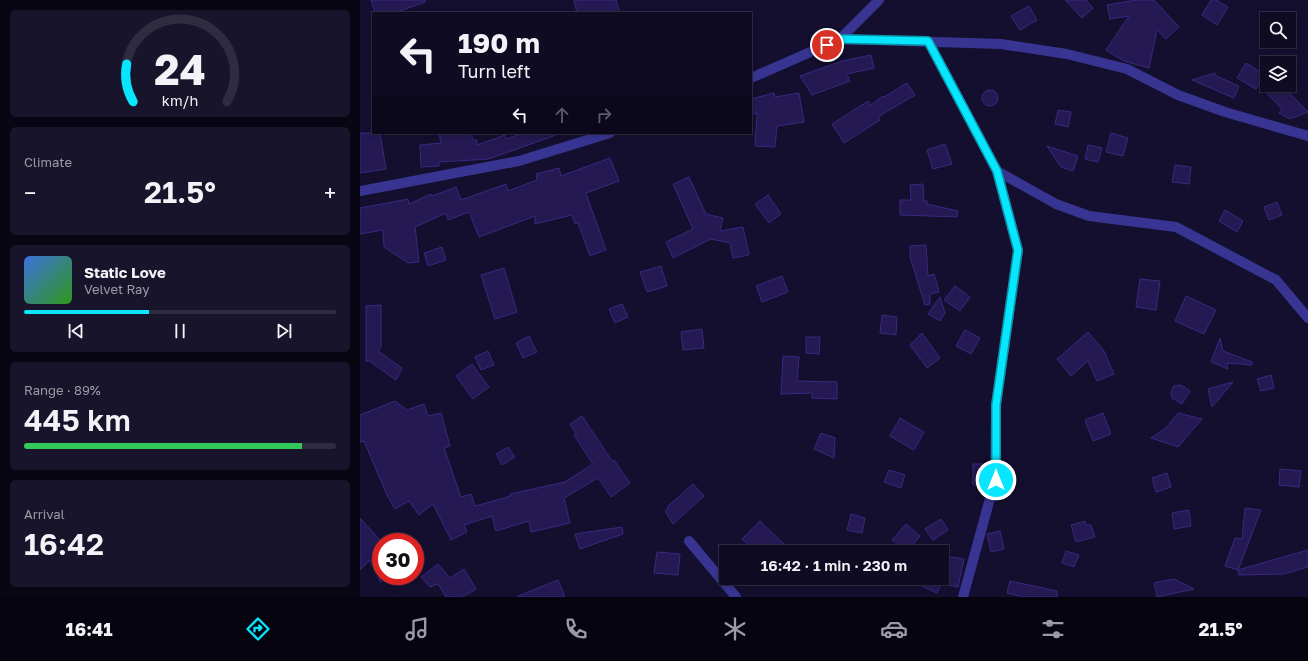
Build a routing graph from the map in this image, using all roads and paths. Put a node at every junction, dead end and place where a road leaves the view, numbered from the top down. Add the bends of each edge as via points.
1 (879, 0) edge
2 (840, 39) junction
3 (928, 41) junction
4 (752, 78) edge
5 (607, 134) edge
6 (1308, 136) edge
7 (997, 171) junction
8 (360, 191) edge
9 (1308, 318) edge
10 (689, 541) dead end
11 (736, 597) edge
12 (963, 597) edge

1 - 2 street
2 - 3 street
2 - 4 street
3 - 6 street via 1001,44 1067,54 1127,69 1185,97 1225,112
3 - 7 street
5 - 8 street via 519,161
7 - 9 street via 1056,204 1089,216 1176,227 1276,280
7 - 12 street via 1018,250 996,405 996,480
10 - 11 street

